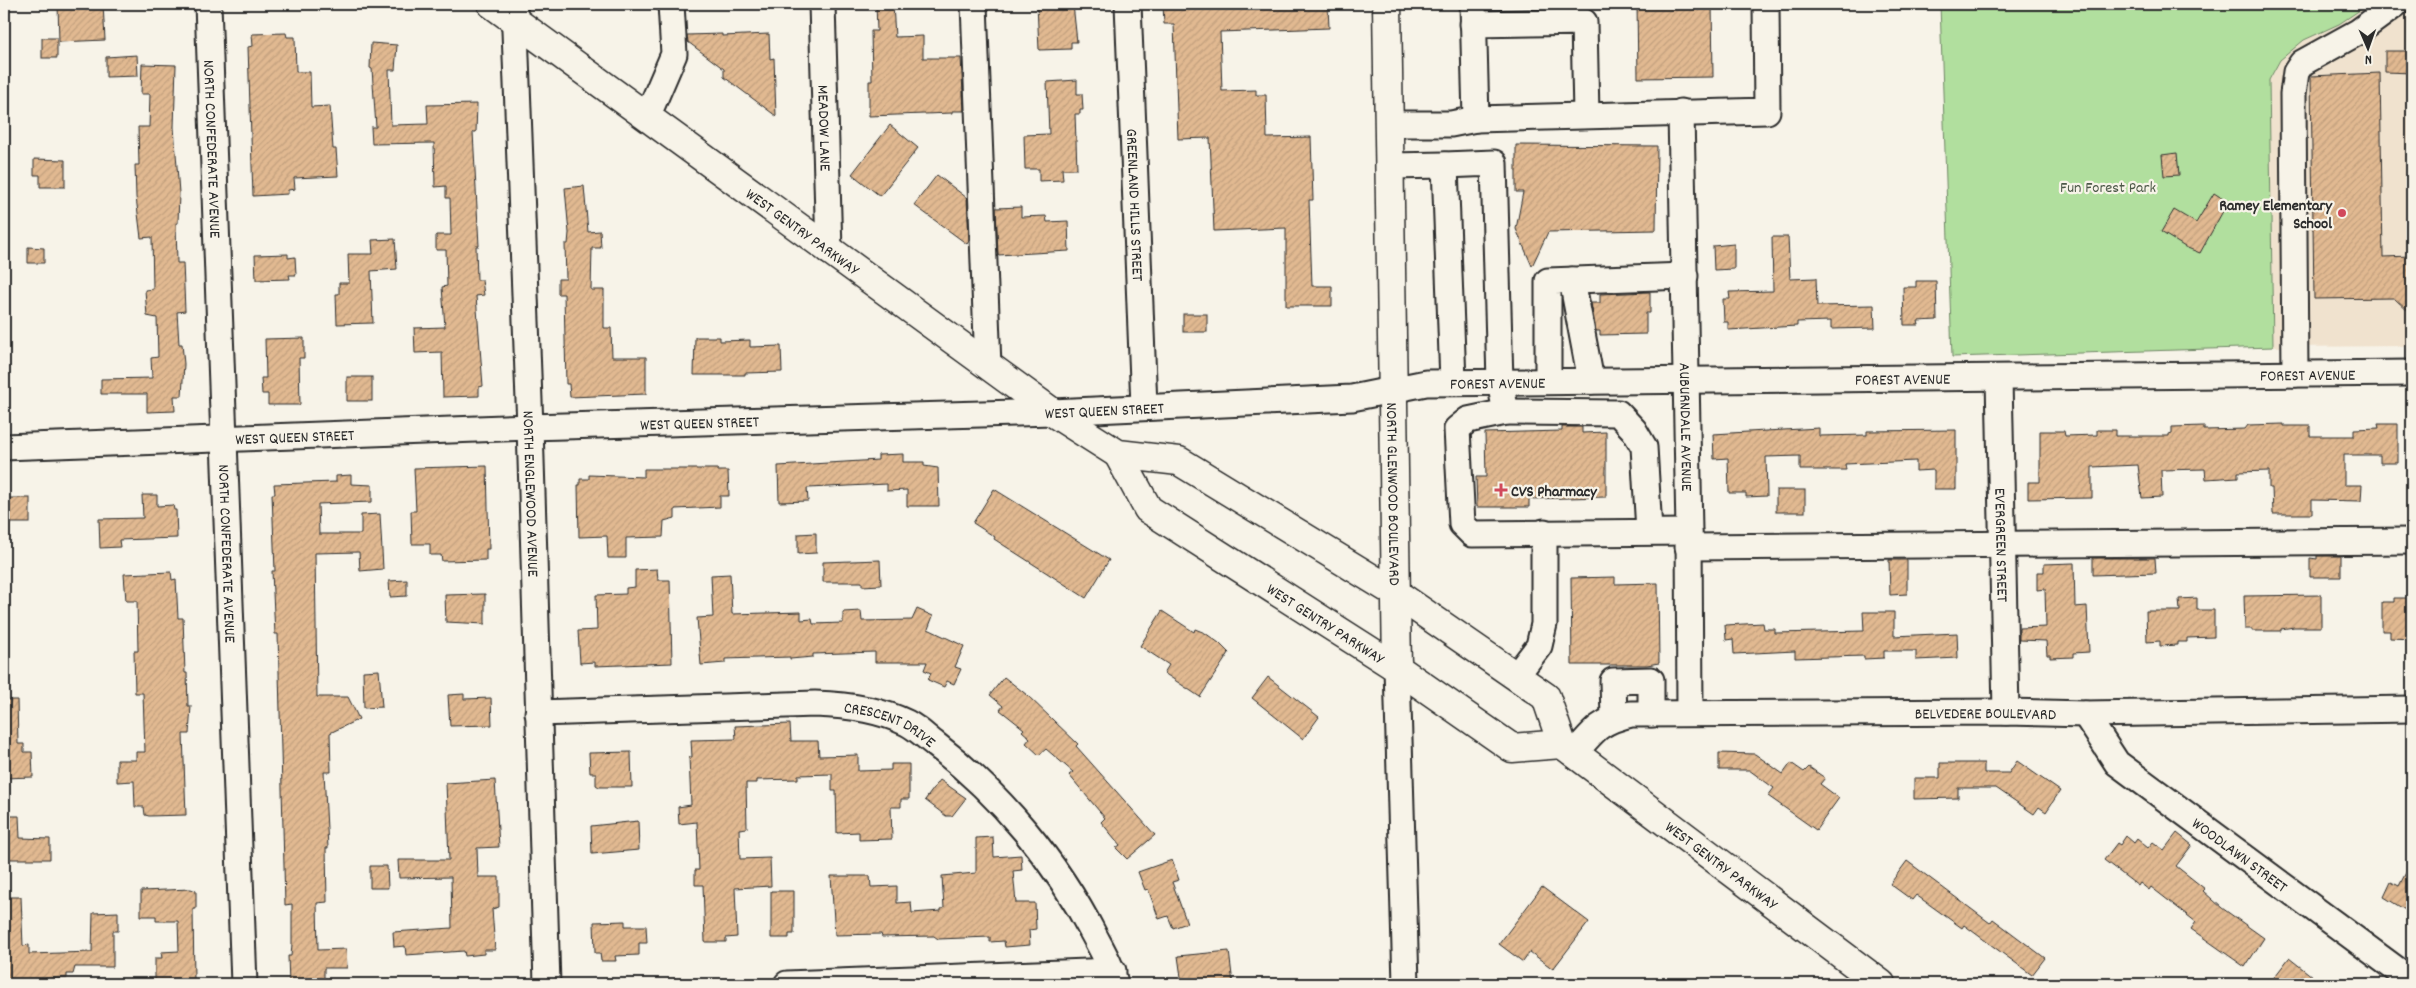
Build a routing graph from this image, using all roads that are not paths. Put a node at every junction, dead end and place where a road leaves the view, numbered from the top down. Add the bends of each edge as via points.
1 (208, 4) edge
2 (492, 4) edge
3 (671, 4) edge
4 (822, 4) edge
5 (974, 4) edge
6 (1128, 4) edge
7 (1387, 4) edge
8 (1766, 4) edge
9 (2396, 4) edge
10 (514, 12) edge
11 (1584, 13) edge
12 (1473, 14) edge
13 (1681, 112) junction
14 (1586, 115) junction
15 (647, 117) junction
16 (1476, 119) junction
17 (1389, 124) junction
18 (1445, 165) junction
19 (1390, 166) junction
20 (829, 251) junction
21 (1685, 276) junction
22 (1572, 280) junction
23 (988, 366) junction
24 (2412, 373) edge
25 (2295, 374) junction
26 (1999, 378) junction
27 (1686, 380) junction
28 (1548, 381) junction
29 (1591, 381) junction
30 (1453, 382) junction
31 (1500, 382) junction
32 (1394, 390) junction
33 (1144, 406) junction
34 (1052, 412) junction
35 (1506, 412) junction
36 (1532, 412) junction
37 (1627, 422) junction
38 (530, 427) junction
39 (223, 438) junction
40 (4, 447) edge
41 (1118, 454) junction
42 (1649, 531) junction
43 (1544, 532) junction
44 (1689, 539) junction
45 (2412, 541) edge
46 (2002, 544) junction
47 (1394, 592) junction
48 (1397, 668) junction
49 (1516, 676) junction
50 (2412, 709) edge
51 (538, 712) junction
52 (2006, 712) junction
53 (1690, 713) junction
54 (1651, 714) junction
55 (2085, 714) junction
56 (1614, 718) junction
57 (1568, 749) junction
58 (1114, 978) edge
59 (2412, 981) edge
60 (244, 984) edge
61 (547, 984) edge
62 (787, 984) edge
63 (1406, 984) edge
64 (1881, 984) edge

1 - 39 street, NORTH CONFEDERATE AVENUE
2 - 10 main road, WEST GENTRY PARKWAY
3 - 15 street via 674,54
4 - 20 street, MEADOW LANE
5 - 23 street
6 - 33 street, GREENLAND HILLS STREET
7 - 17 main road, NORTH GLENWOOD BOULEVARD
8 - 13 street via 1767,111
9 - 25 street via 2358,32 2302,63 2296,72
10 - 15 main road, WEST GENTRY PARKWAY
10 - 38 street, NORTH ENGLEWOOD AVENUE
11 - 12 street
11 - 14 street
12 - 16 street
13 - 14 street
13 - 21 street, AUBURNDALE AVENUE
14 - 16 street
15 - 20 main road, WEST GENTRY PARKWAY
16 - 17 street via 1451,124
17 - 19 main road, NORTH GLENWOOD BOULEVARD
18 - 19 street
18 - 30 street
18 - 31 street via 1494,163
19 - 32 main road, NORTH GLENWOOD BOULEVARD
20 - 23 main road, WEST GENTRY PARKWAY
21 - 22 street
21 - 27 street, AUBURNDALE AVENUE
22 - 28 street via 1548,281
22 - 29 street
23 - 34 main road, WEST GENTRY PARKWAY
24 - 25 street, FOREST AVENUE
25 - 26 street, FOREST AVENUE
26 - 27 street, FOREST AVENUE
26 - 46 street, EVERGREEN STREET
27 - 29 street, FOREST AVENUE
27 - 44 street, AUBURNDALE AVENUE
28 - 29 street, FOREST AVENUE
28 - 31 street, FOREST AVENUE
30 - 31 street, FOREST AVENUE
30 - 32 street, FOREST AVENUE via 1426,383
31 - 35 street
32 - 33 street, WEST QUEEN STREET via 1352,398
32 - 47 main road, NORTH GLENWOOD BOULEVARD
33 - 34 street, WEST QUEEN STREET
34 - 38 street, WEST QUEEN STREET
34 - 41 main road, WEST GENTRY PARKWAY
35 - 36 street
35 - 43 street via 1468,420 1457,429 1462,524 1472,534
36 - 37 street via 1550,424
36 - 37 street via 1618,412
37 - 42 street via 1644,447
38 - 39 street, WEST QUEEN STREET
38 - 51 street, NORTH ENGLEWOOD AVENUE
39 - 40 street, WEST QUEEN STREET
39 - 60 street, NORTH CONFEDERATE AVENUE
41 - 47 main road, WEST GENTRY PARKWAY via 1179,461
41 - 48 main road, WEST GENTRY PARKWAY via 1148,509
42 - 43 street
42 - 44 street
43 - 49 street via 1544,624 1539,646
44 - 46 street
44 - 53 street, AUBURNDALE AVENUE
45 - 46 street
46 - 52 street, EVERGREEN STREET
47 - 48 main road, NORTH GLENWOOD BOULEVARD
47 - 49 main road, WEST GENTRY PARKWAY
48 - 57 main road, WEST GENTRY PARKWAY via 1512,748
48 - 63 street, NORTH GLENWOOD BOULEVARD
49 - 57 main road, WEST GENTRY PARKWAY via 1546,698
50 - 55 street, BELVEDERE BOULEVARD
51 - 58 street, CRESCENT DRIVE via 815,704 845,705 882,713 909,724 959,763 1012,815 1047,858 1082,912
51 - 61 street, NORTH ENGLEWOOD AVENUE
52 - 53 street, BELVEDERE BOULEVARD
52 - 55 street, BELVEDERE BOULEVARD
53 - 54 street, BELVEDERE BOULEVARD
54 - 56 street, BELVEDERE BOULEVARD
54 - 56 street via 1651,680 1613,681
55 - 59 street, WOODLAWN STREET via 2117,763
56 - 57 street, BELVEDERE BOULEVARD
57 - 64 main road, WEST GENTRY PARKWAY
58 - 62 street

